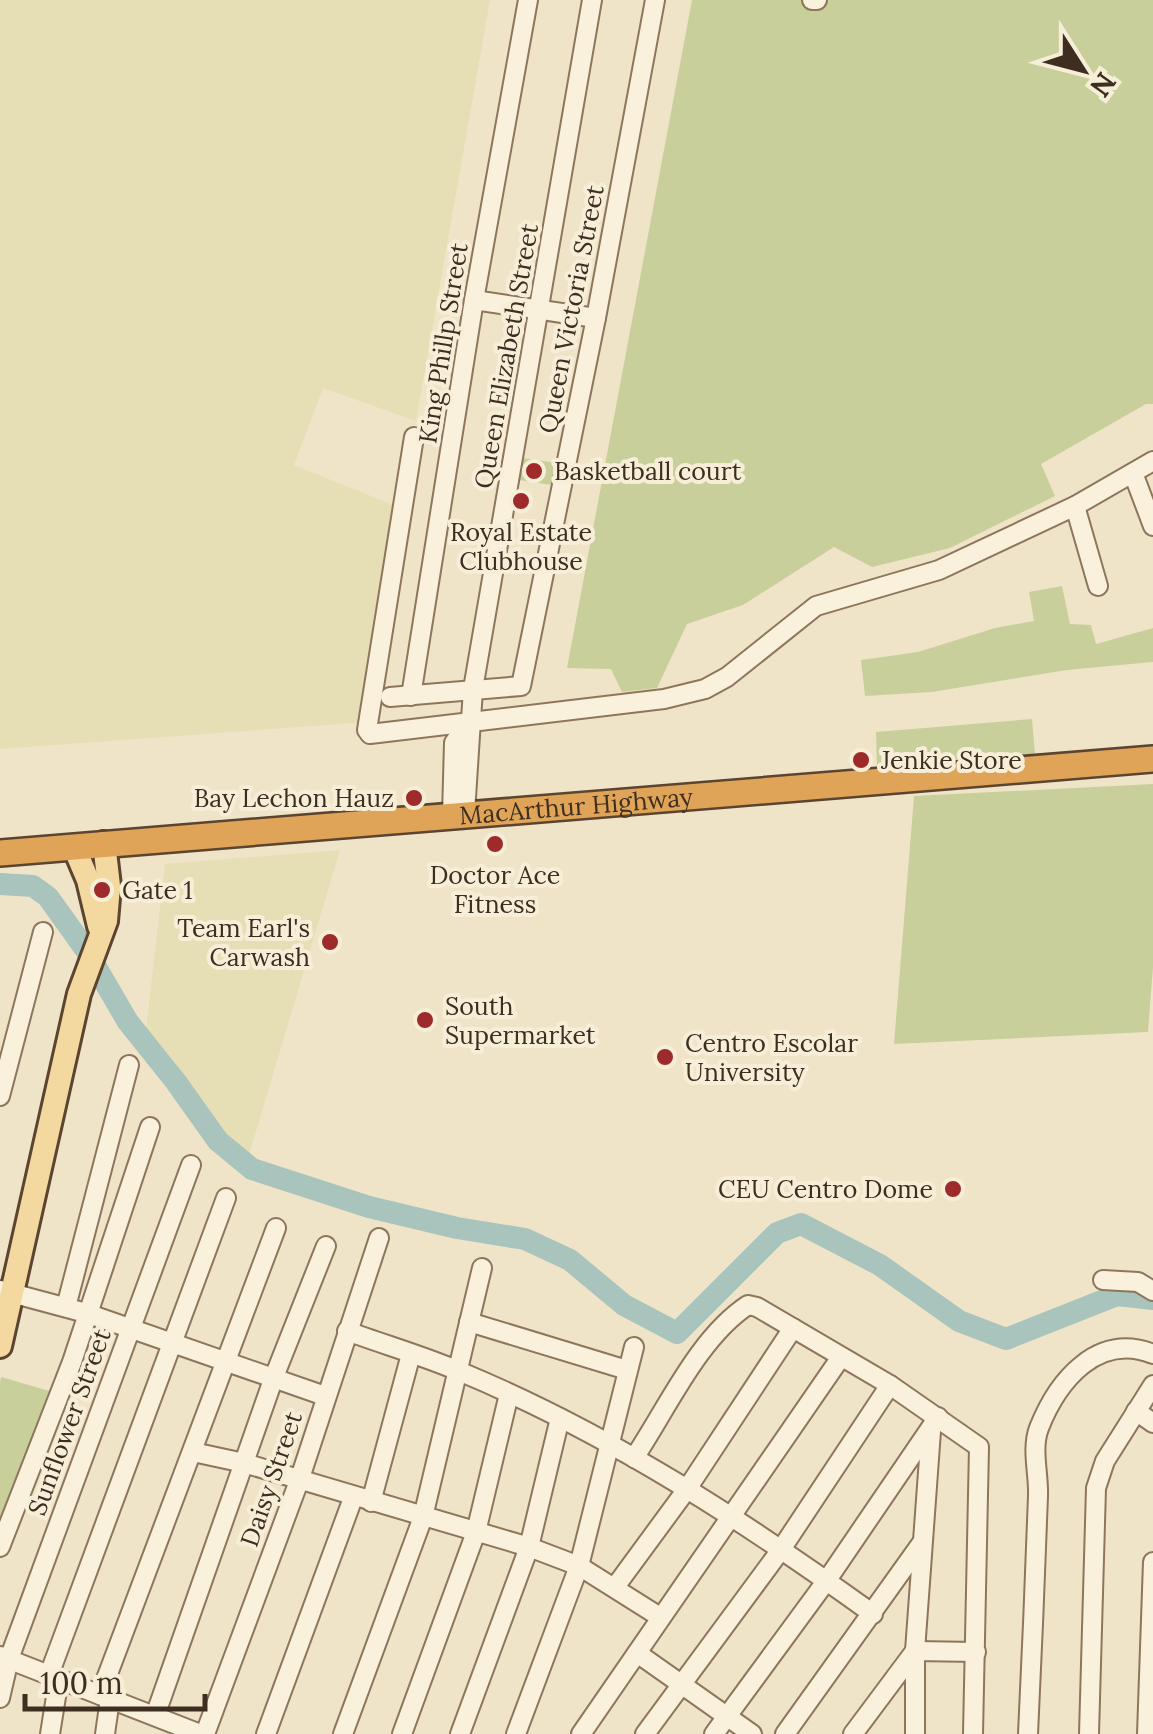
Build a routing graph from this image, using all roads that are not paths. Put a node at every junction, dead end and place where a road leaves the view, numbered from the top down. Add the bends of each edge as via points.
1 (528, 0) edge
2 (592, 0) edge
3 (655, 0) edge
4 (474, 300) junction
5 (540, 308) junction
6 (596, 318) junction
7 (414, 437) dead end
8 (1153, 460) edge
9 (1133, 473) junction
10 (1076, 506) junction
11 (1153, 526) edge
12 (1098, 586) dead end
13 (473, 689) junction
14 (411, 696) junction
15 (390, 697) dead end
16 (471, 720) junction
17 (1153, 759) edge
18 (458, 814) junction
19 (104, 844) junction
20 (74, 847) junction
21 (0, 853) edge
22 (43, 932) dead end
23 (100, 938) junction
24 (129, 1065) dead end
25 (0, 1096) edge
26 (150, 1128) dead end
27 (191, 1166) dead end
28 (226, 1198) dead end
29 (276, 1228) dead end
30 (379, 1238) dead end
31 (326, 1246) dead end
32 (482, 1268) dead end
33 (1104, 1280) dead end
34 (6, 1291) edge
35 (1153, 1291) edge
36 (66, 1307) junction
37 (86, 1313) junction
38 (469, 1322) junction
39 (131, 1328) junction
40 (793, 1328) junction
41 (347, 1332) junction
42 (174, 1343) junction
43 (0, 1346) edge
44 (634, 1347) dead end
45 (410, 1354) junction
46 (1153, 1354) edge
47 (840, 1357) junction
48 (226, 1360) junction
49 (458, 1370) junction
50 (627, 1370) junction
51 (274, 1378) junction
52 (890, 1385) junction
53 (1153, 1386) edge
54 (510, 1394) junction
55 (325, 1396) junction
56 (1136, 1411) junction
57 (560, 1418) junction
58 (1153, 1423) edge
59 (934, 1424) junction
60 (608, 1442) junction
61 (193, 1452) junction
62 (634, 1458) junction
63 (244, 1463) junction
64 (298, 1481) junction
65 (686, 1489) junction
66 (362, 1500) junction
67 (423, 1517) junction
68 (728, 1518) junction
69 (476, 1532) junction
70 (921, 1544) junction
71 (0, 1547) edge
72 (529, 1548) junction
73 (780, 1551) junction
74 (1153, 1565) edge
75 (579, 1566) junction
76 (827, 1580) junction
77 (614, 1588) junction
78 (873, 1614) junction
79 (660, 1617) junction
80 (915, 1651) junction
81 (976, 1652) junction
82 (638, 1654) junction
83 (4, 1658) edge
84 (54, 1676) junction
85 (1151, 1683) edge
86 (681, 1685) junction
87 (105, 1697) junction
88 (0, 1698) edge
89 (726, 1716) junction
90 (163, 1724) edge
91 (50, 1734) edge
92 (105, 1734) edge
93 (202, 1734) edge
94 (266, 1734) edge
95 (343, 1734) edge
96 (402, 1734) edge
97 (460, 1734) edge
98 (516, 1734) edge
99 (581, 1734) edge
100 (645, 1734) edge
101 (714, 1734) edge
102 (752, 1734) edge
103 (785, 1734) edge
104 (853, 1734) edge
105 (915, 1734) edge
106 (972, 1734) edge
107 (1028, 1734) edge
108 (1090, 1734) edge
109 (1148, 1734) edge

1 - 4 street, King Phillp Street
2 - 5 street, Queen Elizabeth Street
3 - 6 street, Queen Victoria Street
4 - 5 street
4 - 14 street, King Phillp Street
5 - 6 street
5 - 13 street, Queen Elizabeth Street
6 - 13 street, Queen Victoria Street via 521,686
7 - 16 street via 366,730
8 - 9 street
9 - 10 street
9 - 11 street
10 - 12 street
10 - 16 street via 939,570 816,606 705,689
13 - 14 street
13 - 16 street, Queen Elizabeth Street
14 - 15 street
16 - 18 street, Queen Elizabeth Street via 454,743
17 - 18 highway, MacArthur Highway
18 - 19 highway, MacArthur Highway
19 - 20 highway, MacArthur Highway
19 - 23 main road via 109,893
20 - 21 highway, MacArthur Highway
20 - 23 main road
22 - 25 street
23 - 34 main road
24 - 36 street
26 - 37 street
27 - 39 street, Sunflower Street
28 - 42 street
29 - 48 street
30 - 41 street, Daisy Street
31 - 51 street
32 - 38 street
33 - 35 street via 1138,1282
34 - 36 street
34 - 43 main road
36 - 37 street
37 - 39 street
37 - 71 street
38 - 49 street
38 - 50 street
39 - 42 street
39 - 83 street, Sunflower Street
40 - 47 street
40 - 62 street via 757,1307 742,1309 691,1366
40 - 65 street
41 - 45 street
41 - 55 street, Daisy Street
42 - 48 street
42 - 84 street
44 - 50 street
45 - 49 street
45 - 66 street
46 - 107 street via 1134,1346 1084,1362 1066,1377 1038,1430
47 - 52 street
47 - 68 street
48 - 51 street
48 - 61 street
49 - 54 street
49 - 67 street
50 - 60 street
51 - 55 street
51 - 63 street
52 - 59 street
52 - 73 street
53 - 56 street
54 - 57 street
54 - 69 street
55 - 64 street, Daisy Street
56 - 58 street
56 - 108 street via 1096,1488
57 - 60 street
57 - 72 street
59 - 70 street
59 - 76 street
59 - 81 street via 979,1447
60 - 62 street
60 - 75 street
61 - 63 street
61 - 87 street
62 - 65 street
63 - 64 street
63 - 90 street
64 - 66 street
64 - 93 street, Daisy Street
65 - 68 street
65 - 77 street
66 - 67 street
66 - 94 street
67 - 69 street
67 - 95 street
68 - 73 street
68 - 79 street
69 - 72 street
69 - 96 street
70 - 78 street
70 - 80 street
72 - 75 street
72 - 97 street
73 - 76 street
73 - 86 street
74 - 85 street
75 - 77 street
75 - 98 street
76 - 78 street
76 - 89 street
77 - 79 street
78 - 103 street
79 - 82 street
80 - 81 street
80 - 104 street
80 - 105 street
81 - 106 street
82 - 86 street
82 - 99 street
83 - 84 street
83 - 88 street, Sunflower Street
84 - 87 street
84 - 91 street
85 - 109 street
86 - 89 street
86 - 100 street
87 - 90 street
87 - 92 street
89 - 101 street
89 - 102 street
90 - 93 street

